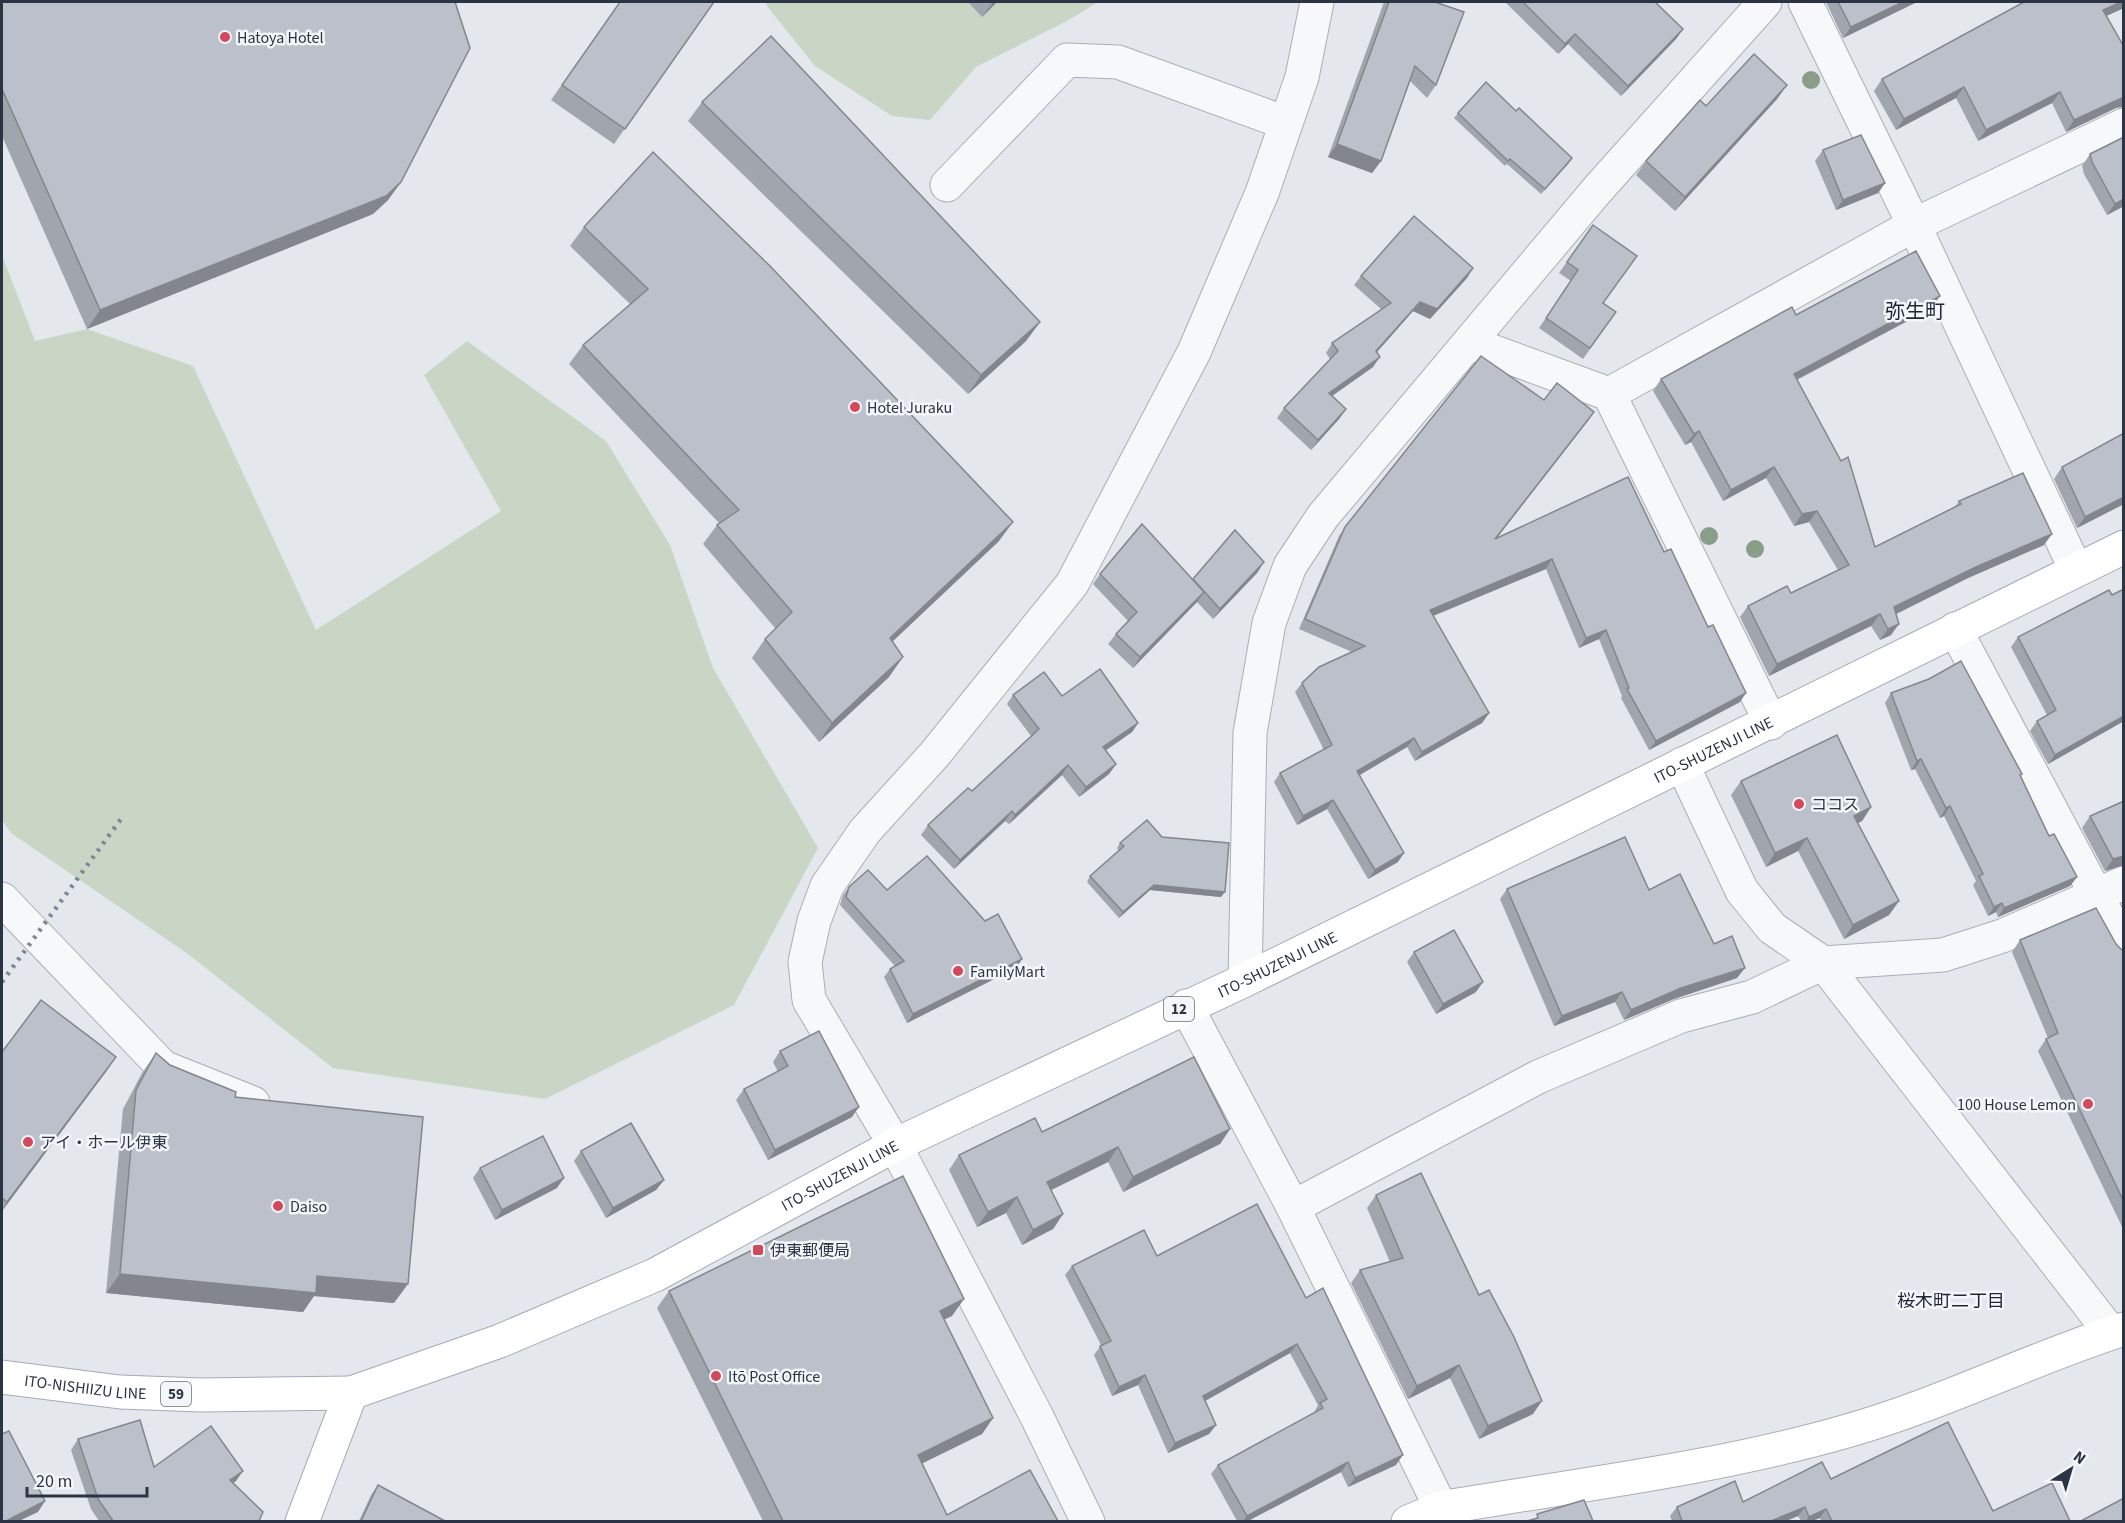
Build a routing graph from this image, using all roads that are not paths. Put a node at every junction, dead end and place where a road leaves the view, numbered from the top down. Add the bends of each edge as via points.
1 (1317, 2) edge
2 (1765, 2) edge
3 (1806, 2) edge
4 (1286, 123) junction
5 (2124, 124) edge
6 (947, 185) dead end
7 (1914, 225) junction
8 (1470, 343) junction
9 (1609, 394) junction
10 (2124, 547) edge
11 (2076, 570) junction
12 (1955, 629) junction
13 (1771, 723) junction
14 (1682, 764) junction
15 (2110, 890) edge
16 (2, 899) edge
17 (2124, 947) edge
18 (1822, 963) junction
19 (1245, 980) junction
20 (1186, 1006) junction
21 (253, 1103) edge
22 (895, 1145) junction
23 (1293, 1207) junction
24 (2117, 1331) edge
25 (3, 1379) edge
26 (351, 1394) junction
27 (1443, 1515) edge
28 (302, 1521) edge
29 (1088, 1521) edge
30 (1408, 1521) edge

1 - 4 street via 1302,77
2 - 8 street via 1598,189
3 - 7 street
4 - 6 street via 1118,62 1067,60
4 - 22 street via 1262,193 1194,352 1072,584 934,755 865,831 827,886 805,962 809,1000
5 - 7 street
7 - 9 street
7 - 11 street
8 - 9 street
8 - 19 street via 1323,516 1290,566 1269,623 1250,733
9 - 13 street
10 - 11 main road, ITO-SHUZENJI LINE / 12
11 - 12 main road, ITO-SHUZENJI LINE / 12
12 - 13 main road, ITO-SHUZENJI LINE / 12
12 - 15 street
13 - 14 main road, ITO-SHUZENJI LINE / 12
14 - 18 street via 1742,891 1772,928
14 - 19 main road, ITO-SHUZENJI LINE / 12
15 - 17 street
15 - 18 street via 2002,936 1942,955
16 - 21 street via 163,1067
18 - 23 street via 1752,997 1681,1016 1538,1077
18 - 24 street
19 - 20 main road, ITO-SHUZENJI LINE / 12
20 - 22 main road, ITO-SHUZENJI LINE / 12
20 - 23 street
22 - 26 main road, ITO-SHUZENJI LINE / 12 via 655,1275 500,1341
22 - 29 street
23 - 27 street
24 - 27 main road via 1940,1400 1836,1434 1745,1457
25 - 26 main road, ITO-NISHIIZU LINE / 59 via 120,1392
26 - 28 main road
27 - 30 main road

